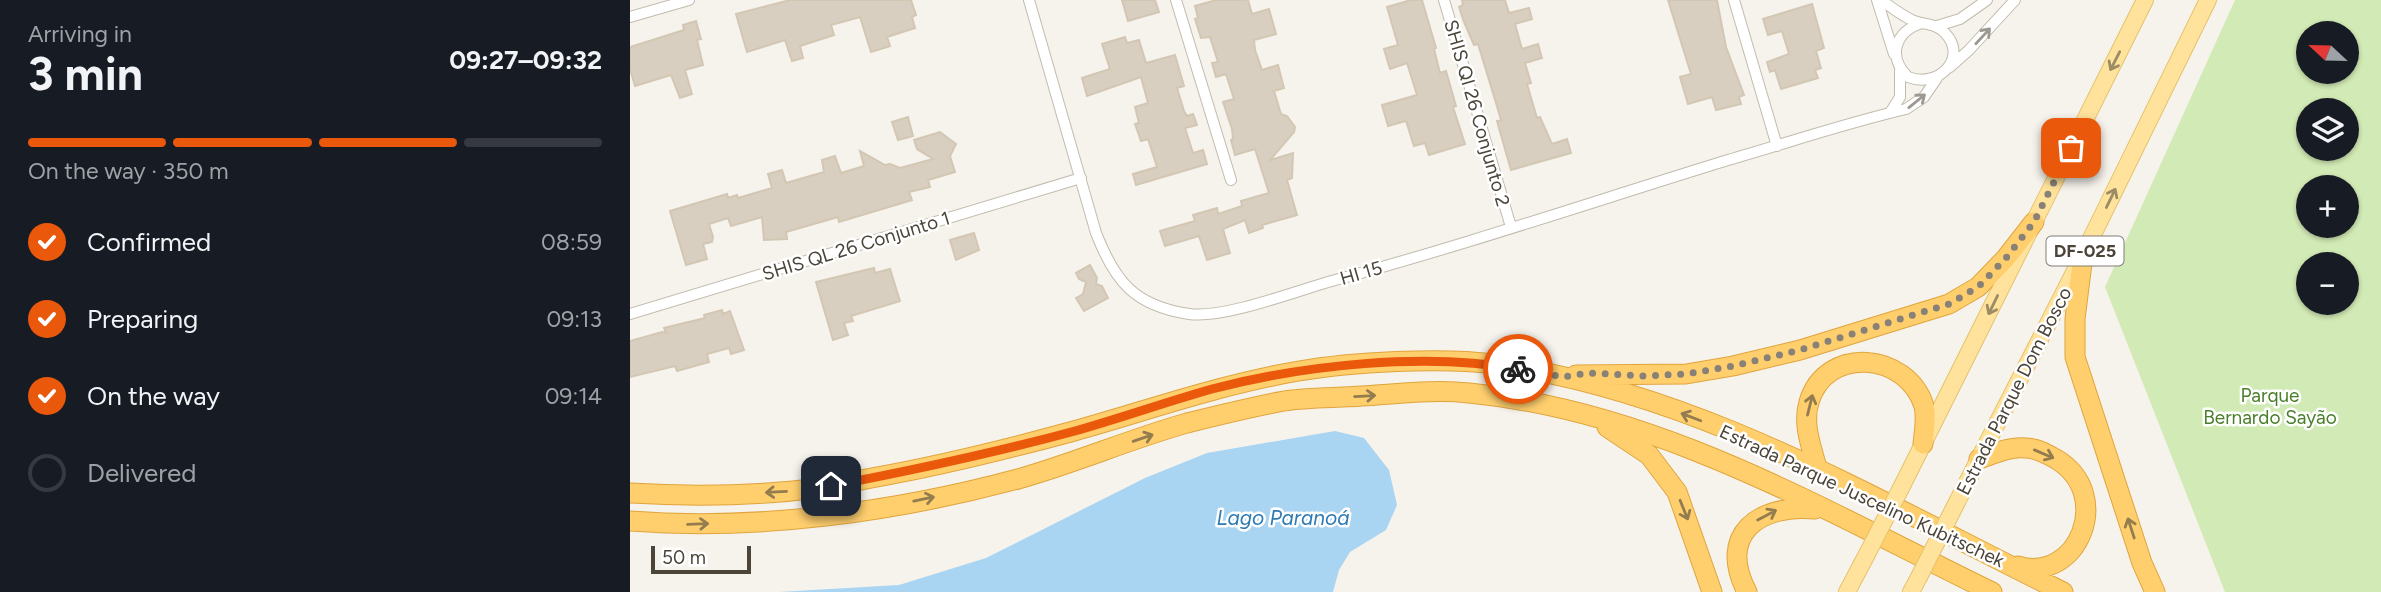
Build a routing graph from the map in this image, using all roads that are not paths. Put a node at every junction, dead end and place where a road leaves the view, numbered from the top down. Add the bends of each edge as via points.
1 (689, 0) edge
2 (1029, 0) edge
3 (1177, 0) edge
4 (1444, 0) edge
5 (1734, 0) edge
6 (1879, 0) edge
7 (1987, 0) edge
8 (2015, 0) edge
9 (2145, 0) edge
10 (2208, 0) edge
11 (630, 17) edge
12 (1922, 23) junction
13 (1937, 26) junction
14 (1898, 65) junction
15 (1948, 69) junction
16 (1937, 79) junction
17 (1890, 113) junction
18 (1777, 146) junction
19 (1081, 178) junction
20 (1231, 180) dead end
21 (2034, 222) junction
22 (1511, 227) junction
23 (2083, 255) junction
24 (630, 314) edge
25 (1563, 377) junction
26 (1586, 413) junction
27 (1923, 444) junction
28 (1979, 459) junction
29 (1818, 471) junction
30 (630, 493) edge
31 (1829, 510) junction
32 (630, 521) edge
33 (1995, 559) junction
34 (1977, 587) edge
35 (1712, 592) edge
36 (1747, 592) edge
37 (1847, 592) edge
38 (1911, 592) edge
39 (1992, 592) edge
40 (2063, 592) edge
41 (2155, 592) edge

1 - 11 street
2 - 19 street, HI 15
3 - 20 street
4 - 22 street, SHIS QI 26 Conjunto 2
5 - 18 street
6 - 12 street
6 - 14 street
7 - 13 street via 1960,19
15 -> 8 street
9 -> 21 main road, DF-025
23 -> 10 main road, Estrada Parque Dom Bosco / DF-025
12 - 13 street
12 - 14 street via 1900,35 1895,47
13 - 15 street via 1952,45
14 - 16 street via 1917,81
14 - 17 street via 1900,97
15 - 16 street
17 -> 16 street, HI 15 via 1915,105
17 - 18 street, HI 15
18 - 22 street, HI 15
19 - 22 street, HI 15 via 1108,263 1127,289 1157,308 1193,315 1376,269
19 - 24 street, SHIS QL 26 Conjunto 1
21 - 25 highway via 1978,287 1938,308 1733,366 1686,374
21 -> 27 main road, DF-025
23 - 28 main road, Estrada Parque Dom Bosco / DF-025
41 -> 23 highway via 2075,357
29 -> 25 highway, Estrada Parque Juscelino Kubitschek via 1651,402
25 -> 30 highway, Estrada Parque Juscelino Kubitschek via 1479,363 1301,370 1215,388 953,463 831,486 781,492
26 - 31 highway, Estrada Parque Juscelino Kubitschek via 1670,440
32 -> 26 highway, Estrada Parque Juscelino Kubitschek via 672,525 826,517 1016,479 1186,423 1288,400 1468,393
26 -> 35 highway via 1649,455 1661,469 1687,516
29 -> 27 highway via 1806,421 1808,402 1818,382 1853,363 1877,363 1900,372 1915,389 1924,408
27 - 37 main road, DF-025, bridge
28 -> 33 highway via 2008,449 2044,452 2077,476 2085,496 2085,526 2073,548 2050,566 2028,569
28 - 38 main road, Estrada Parque Dom Bosco / DF-025, bridge
29 - 33 highway, Estrada Parque Juscelino Kubitschek
31 - 34 highway, Estrada Parque Juscelino Kubitschek
36 -> 31 highway via 1740,579 1737,544 1749,526 1769,512 1790,506
33 - 40 highway, Estrada Parque Juscelino Kubitschek
34 - 39 highway, Estrada Parque Juscelino Kubitschek

